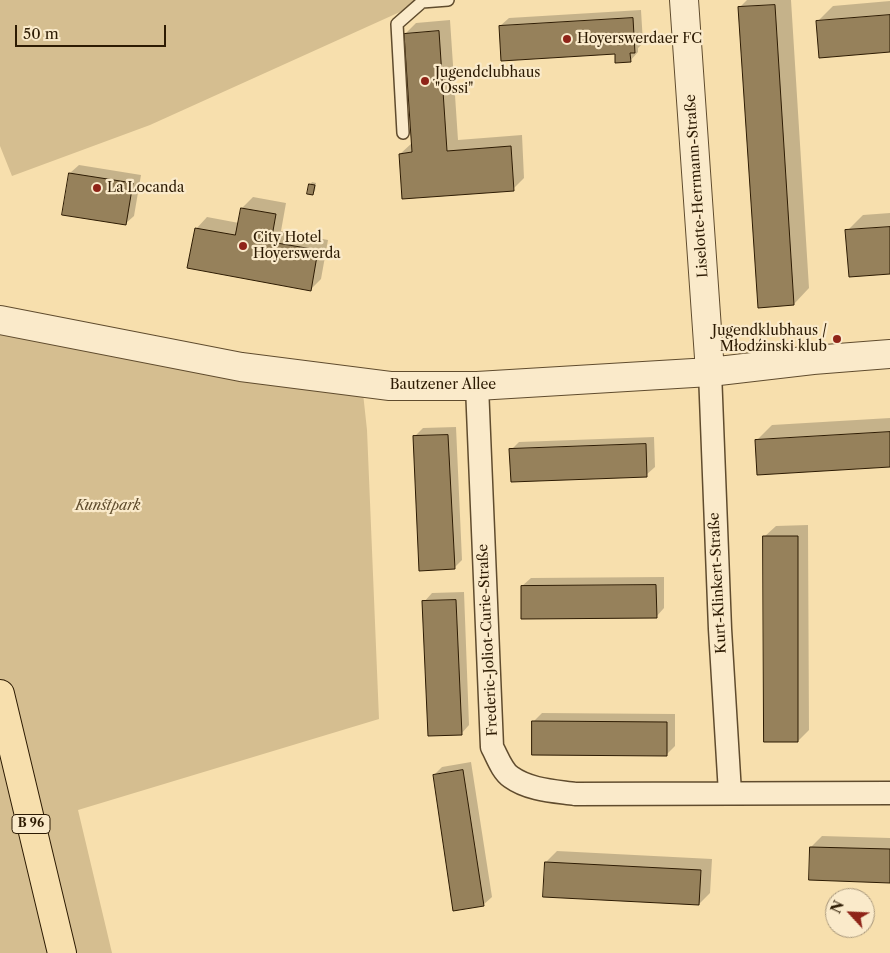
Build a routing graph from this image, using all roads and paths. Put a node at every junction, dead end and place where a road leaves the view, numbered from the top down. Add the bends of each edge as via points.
1 (448, 0) edge
2 (684, 0) edge
3 (403, 134) dead end
4 (0, 320) edge
5 (890, 354) edge
6 (710, 372) junction
7 (477, 386) junction
8 (0, 694) edge
9 (730, 793) junction
10 (890, 793) edge
11 (62, 953) edge

1 - 3 lane via 422,2 397,24
2 - 6 street, Liselotte-Herrmann-Straße
4 - 7 street, Bautzener Allee via 241,367 390,386
5 - 6 street, Bautzener Allee
6 - 7 street, Bautzener Allee
6 - 9 street, Kurt-Klinkert-Straße
7 - 9 street, Frederic-Joliot-Curie-Straße via 492,747 509,776 543,790 575,794
8 - 11 main road, B 96
9 - 10 street, Frederic-Joliot-Curie-Straße

